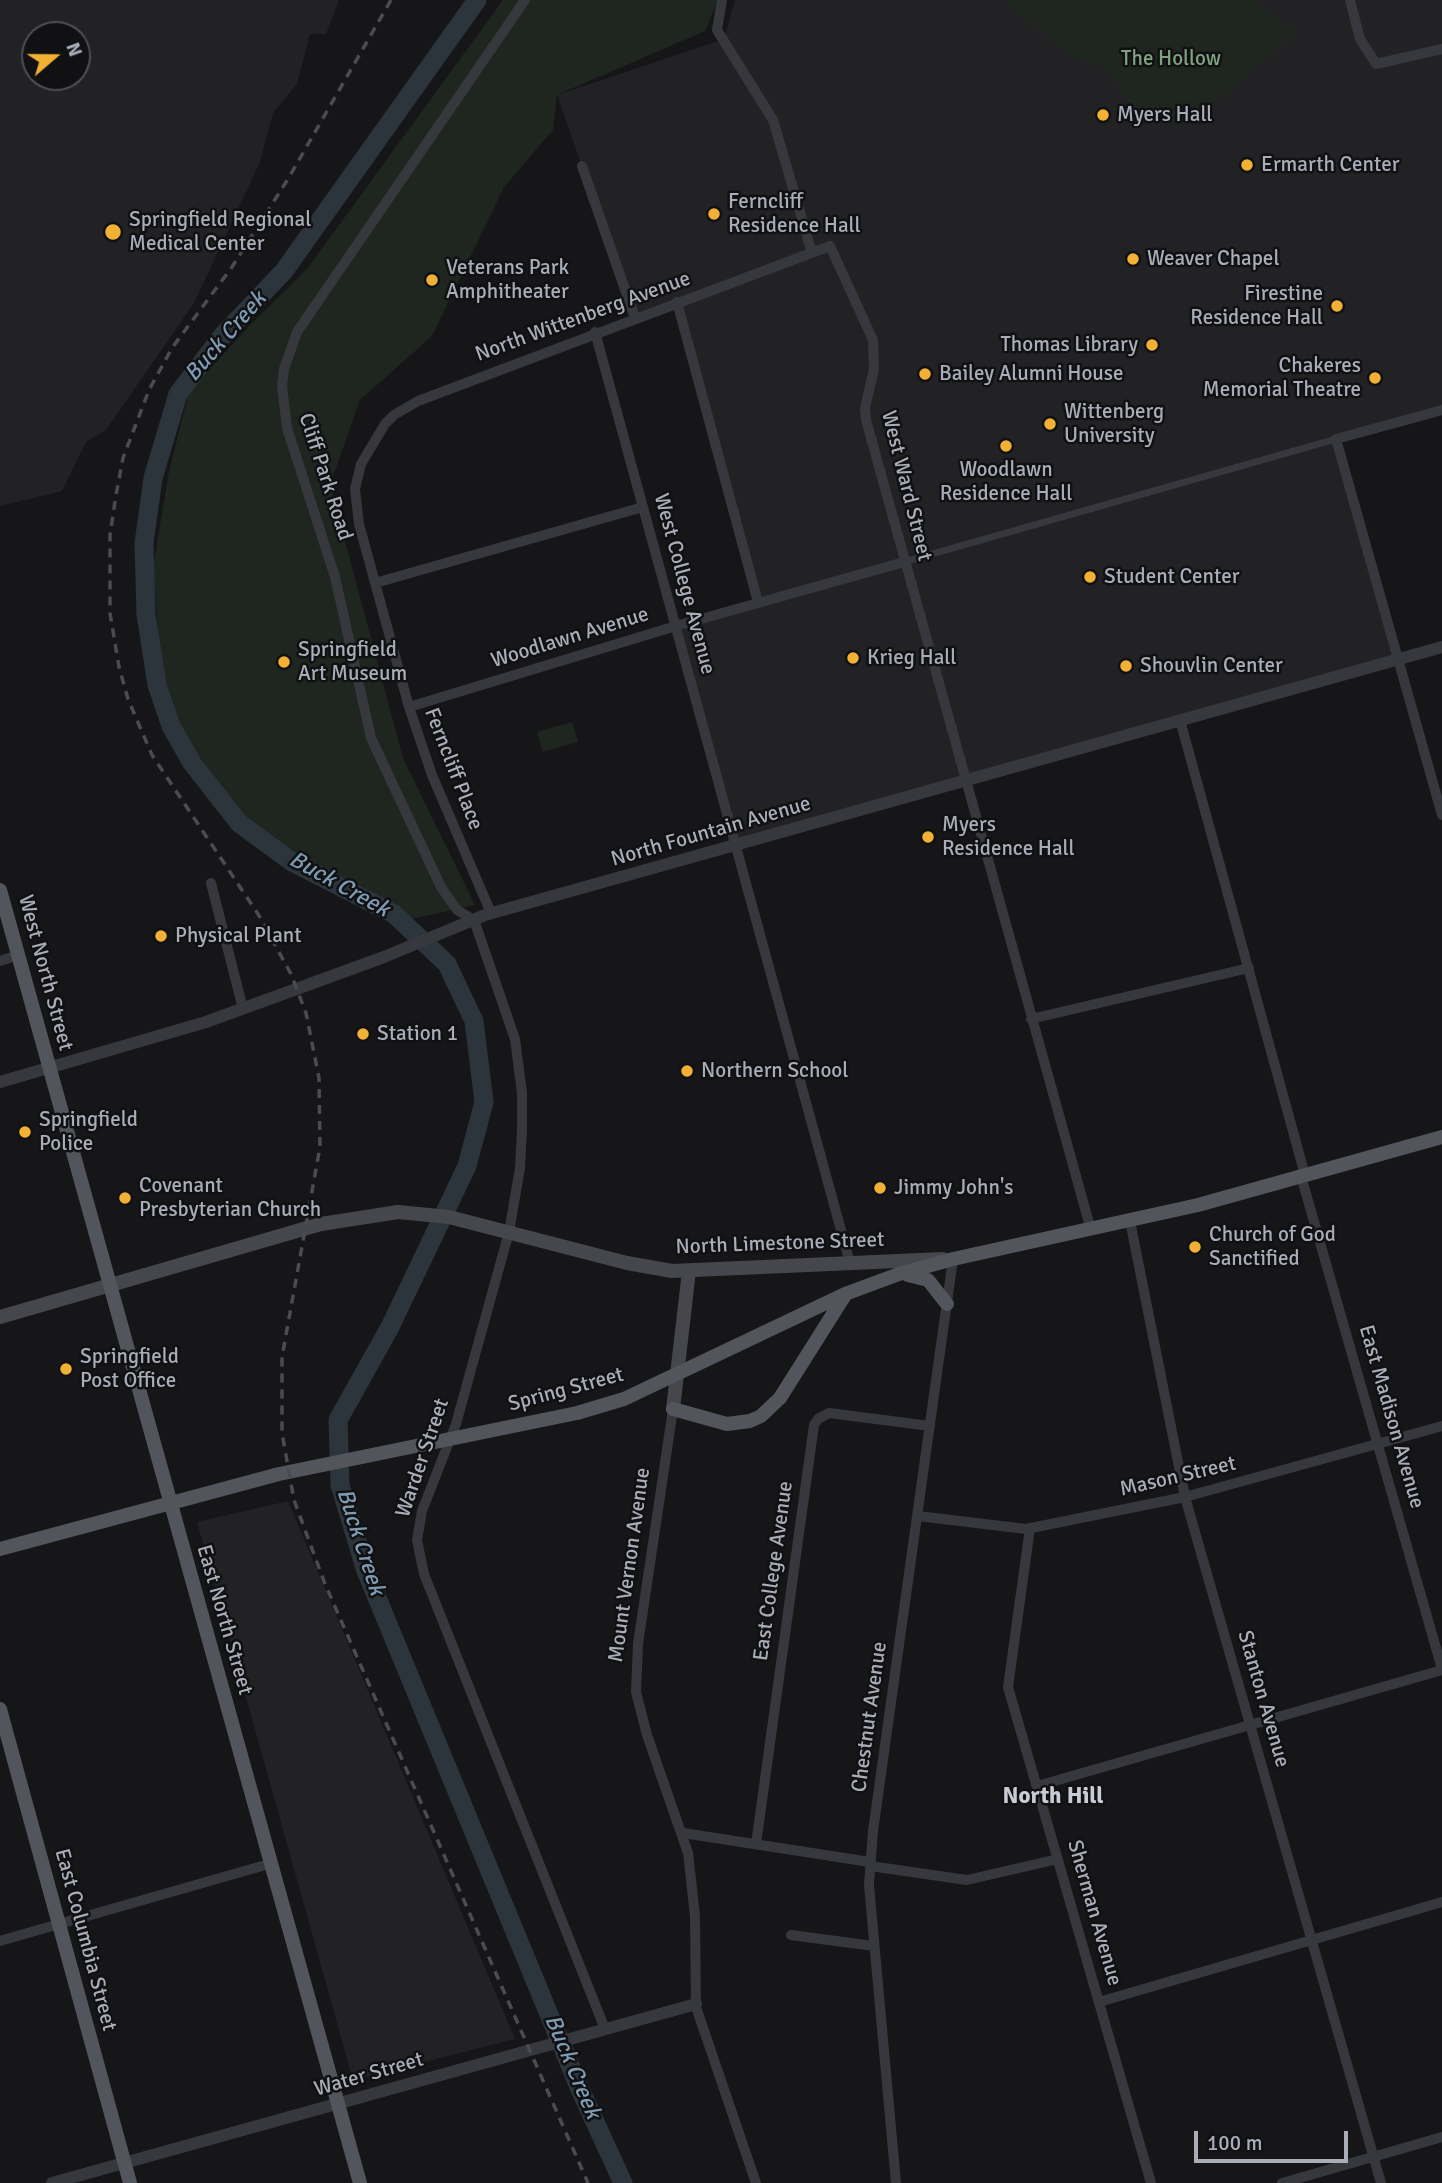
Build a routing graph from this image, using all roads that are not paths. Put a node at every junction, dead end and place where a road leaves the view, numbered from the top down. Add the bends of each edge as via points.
1 (525, 0) edge
2 (722, 0) edge
3 (1350, 0) edge
4 (1442, 49) edge
5 (582, 166) dead end
6 (812, 253) junction
7 (677, 302) junction
8 (635, 318) junction
9 (595, 332) junction
10 (1442, 410) edge
11 (378, 435) joint
12 (1336, 439) junction
13 (643, 506) junction
14 (904, 562) junction
15 (375, 583) junction
16 (758, 602) junction
17 (676, 626) junction
18 (1442, 647) edge
19 (1398, 659) junction
20 (409, 707) junction
21 (1180, 720) junction
22 (965, 781) junction
23 (1442, 815) edge
24 (736, 846) junction
25 (211, 883) dead end
26 (0, 890) edge
27 (491, 913) junction
28 (474, 920) junction
29 (18, 956) junction
30 (0, 961) edge
31 (1249, 968) junction
32 (243, 1009) junction
33 (1031, 1018) junction
34 (49, 1068) junction
35 (0, 1082) edge
36 (1442, 1137) edge
37 (1303, 1176) junction
38 (1130, 1221) junction
39 (1091, 1230) junction
40 (509, 1232) junction
41 (953, 1259) junction
42 (850, 1263) junction
43 (689, 1271) junction
44 (900, 1274) junction
45 (109, 1286) junction
46 (845, 1294) junction
47 (947, 1304) junction
48 (0, 1317) edge
49 (673, 1409) junction
50 (930, 1426) junction
51 (1442, 1426) edge
52 (1378, 1444) junction
53 (1185, 1497) junction
54 (169, 1502) junction
55 (918, 1516) junction
56 (1030, 1528) junction
57 (0, 1549) edge
58 (1442, 1669) edge
59 (0, 1709) edge
60 (1250, 1724) junction
61 (1037, 1786) junction
62 (683, 1833) junction
63 (756, 1844) junction
64 (1058, 1859) junction
65 (269, 1864) junction
66 (870, 1864) junction
67 (1442, 1902) edge
68 (58, 1924) junction
69 (791, 1935) dead end
70 (1312, 1940) junction
71 (0, 1941) edge
72 (874, 1946) junction
73 (1099, 2002) junction
74 (696, 2004) junction
75 (599, 2031) junction
76 (336, 2105) junction
77 (1442, 2137) edge
78 (1374, 2156) junction
79 (125, 2164) junction
80 (52, 2183) edge
81 (130, 2183) edge
82 (360, 2183) edge
83 (756, 2183) edge
84 (896, 2183) edge
85 (1151, 2183) edge
86 (1282, 2183) edge
87 (1381, 2183) edge

1 - 28 street, Cliff Park Road via 297,332 282,386 287,428 335,577 371,738 441,887 457,910
2 - 6 street via 718,30 773,120
3 - 4 street via 1360,39 1376,64
5 - 8 street
6 - 7 street, North Wittenberg Avenue
6 - 14 street, West Ward Street via 830,246 871,333 875,353 866,420
7 - 8 street, North Wittenberg Avenue
7 - 16 street
8 - 9 street, North Wittenberg Avenue
9 - 11 street, North Wittenberg Avenue via 418,401 394,415
9 - 13 street, West College Avenue
10 - 12 street
11 - 15 street, Ferncliff Place via 361,464 355,489
12 - 14 street
12 - 19 street
13 - 15 street
13 - 17 street, West College Avenue
14 - 16 street, Woodlawn Avenue
14 - 22 street, West Ward Street
15 - 20 street, Ferncliff Place
16 - 17 street, Woodlawn Avenue
17 - 20 street, Woodlawn Avenue
17 - 24 street, West College Avenue
18 - 19 street, North Fountain Avenue
19 - 21 street, North Fountain Avenue
19 - 23 street
20 - 27 street, Ferncliff Place via 432,775
21 - 22 street, North Fountain Avenue
21 - 31 street, East Madison Avenue
22 - 24 street, North Fountain Avenue
22 - 33 street, West Ward Street
24 - 27 street, North Fountain Avenue
24 - 42 street
25 - 32 street
26 - 29 main road, West North Street
27 - 28 street, North Fountain Avenue
28 - 32 street, North Fountain Avenue
28 - 40 street, Warder Street via 509,1014 520,1069 520,1168
29 - 30 street
29 - 34 main road, West North Street
31 - 33 street
31 - 37 street, East Madison Avenue
32 - 34 street, North Fountain Avenue
33 - 39 street, West Ward Street
34 - 35 street, North Fountain Avenue
34 - 45 main road, East North Street
36 - 37 main road, North Limestone Street
37 - 38 main road, North Limestone Street
37 - 52 street, East Madison Avenue
38 - 39 main road, North Limestone Street
38 - 53 street, Stanton Avenue
39 - 41 main road, North Limestone Street
40 - 43 main road, North Limestone Street via 627,1263
40 - 45 main road, North Limestone Street via 423,1212 398,1212 321,1224
40 - 75 street, Warder Street via 456,1424 417,1528 419,1556
41 - 42 main road, North Limestone Street
41 - 44 main road, Spring Street
41 - 47 street, Chestnut Avenue
42 - 43 main road, North Limestone Street
43 - 49 main road, Mount Vernon Avenue
44 - 46 main road, Spring Street
44 - 47 main road via 929,1280
45 - 48 main road, North Limestone Street
45 - 54 main road, East North Street
46 - 49 main road via 780,1398 761,1416 727,1424
46 - 54 main road, Spring Street via 624,1399
47 - 50 street, Chestnut Avenue
49 - 62 street, Mount Vernon Avenue via 636,1671 639,1709
50 - 55 street, Chestnut Avenue
50 - 63 street, East College Avenue via 829,1413 814,1425
51 - 52 street, Mason Street
52 - 53 street, Mason Street
52 - 58 street, East Madison Avenue
53 - 56 street, Mason Street
53 - 60 street, Stanton Avenue
54 - 57 main road, Spring Street
54 - 65 main road, East North Street
55 - 56 street, Mason Street
55 - 66 street, Chestnut Avenue
56 - 61 street, Sherman Avenue via 1008,1687
58 - 60 street
59 - 68 main road, East Columbia Street
60 - 61 street
60 - 70 street, Stanton Avenue
61 - 64 street, Sherman Avenue
62 - 63 street
62 - 74 street, Mount Vernon Avenue via 693,1881
63 - 66 street
64 - 66 street via 967,1880
64 - 73 street, Sherman Avenue
65 - 68 street
65 - 76 main road, East North Street
66 - 72 street, Chestnut Avenue
67 - 70 street
68 - 71 street
68 - 79 main road, East Columbia Street
69 - 72 street
70 - 73 street
70 - 78 street, Stanton Avenue
72 - 84 street, Chestnut Avenue
73 - 85 street, Sherman Avenue
74 - 75 street, Water Street
74 - 83 street, Mount Vernon Avenue
75 - 76 street, Water Street
76 - 79 street, Water Street
76 - 82 main road, East North Street
77 - 78 street
78 - 86 street
78 - 87 street, Stanton Avenue
79 - 80 street, Water Street
79 - 81 main road, East Columbia Street

